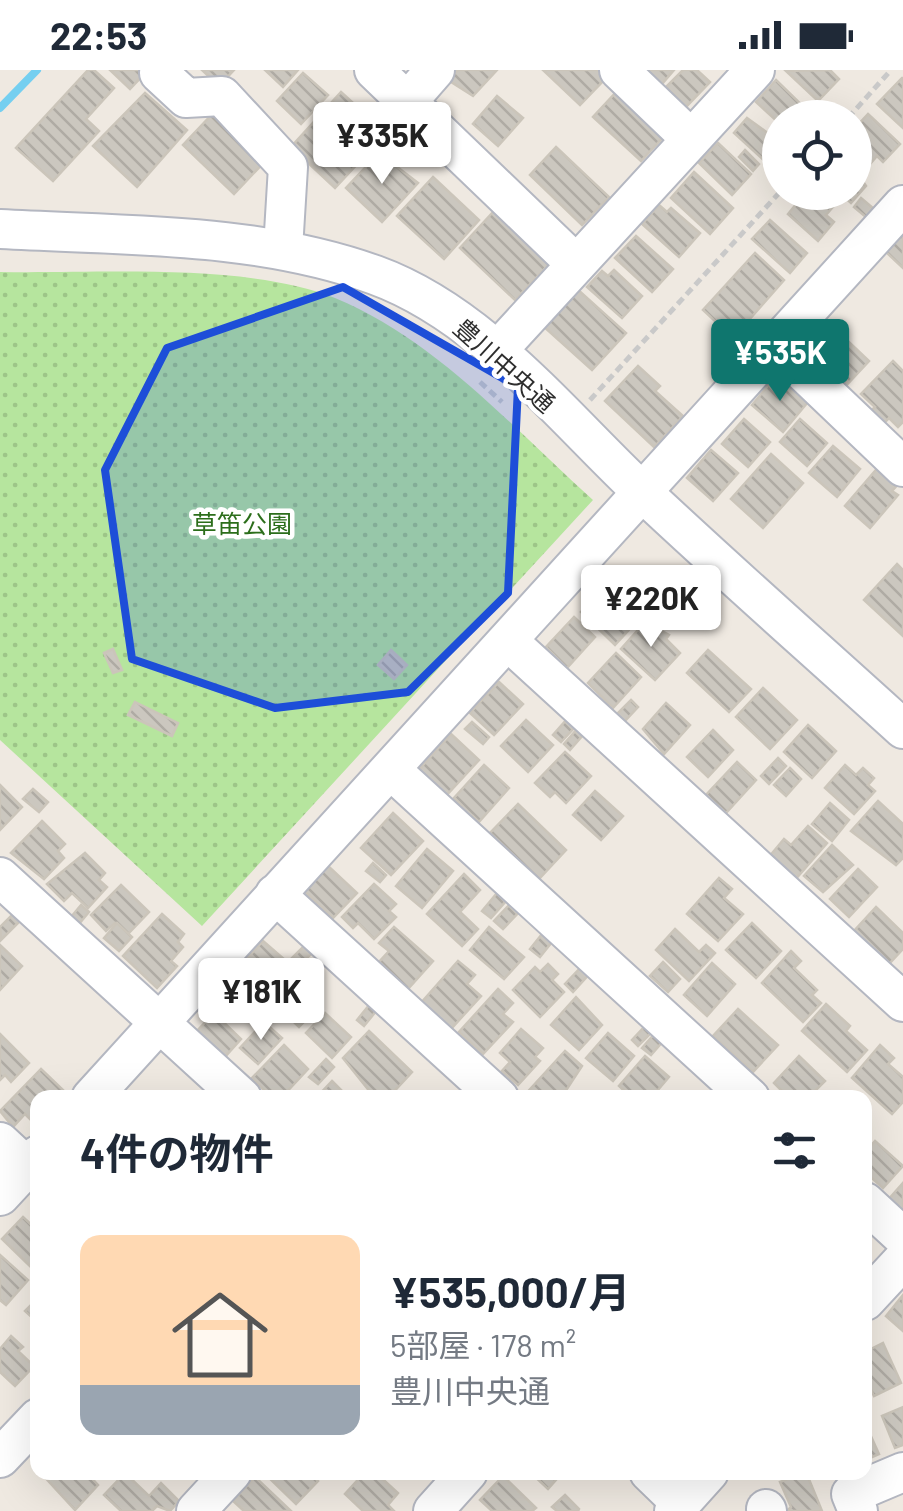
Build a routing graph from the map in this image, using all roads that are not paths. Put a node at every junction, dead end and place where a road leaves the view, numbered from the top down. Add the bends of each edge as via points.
1 (162, 70) edge
2 (374, 70) edge
3 (435, 70) edge
4 (619, 70) edge
5 (756, 70) edge
6 (408, 101) junction
7 (692, 139) junction
8 (903, 205) edge
9 (0, 229) edge
10 (283, 250) junction
11 (576, 264) junction
12 (775, 345) junction
13 (482, 362) junction
14 (903, 466) edge
15 (642, 491) junction
16 (508, 641) junction
17 (903, 729) edge
18 (391, 770) junction
19 (0, 877) edge
20 (276, 894) junction
21 (901, 997) edge
22 (158, 1024) junction
23 (97, 1090) edge
24 (233, 1090) edge
25 (490, 1090) edge
26 (741, 1090) edge
27 (21, 1155) edge
28 (0, 1196) edge
29 (872, 1208) edge
30 (903, 1237) edge
31 (903, 1260) edge
32 (872, 1294) edge
33 (30, 1426) edge
34 (0, 1458) edge
35 (903, 1472) edge
36 (225, 1480) edge
37 (461, 1480) edge
38 (656, 1480) edge
39 (702, 1480) edge
40 (678, 1507) edge
41 (196, 1511) edge
42 (433, 1511) edge
43 (858, 1511) edge

1 - 10 street via 186,98 222,96 288,166
2 - 6 street
3 - 6 street
4 - 7 street
5 - 7 street
6 - 11 street
7 - 11 street
8 - 12 street
9 - 10 street, 豊川中央通 via 157,235
10 - 13 street, 豊川中央通 via 416,293
11 - 13 street
12 - 14 street
12 - 15 street
13 - 15 street, 豊川中央通
15 - 16 street
15 - 17 street, 豊川中央通
16 - 18 street
16 - 21 street
18 - 20 street
18 - 26 street
19 - 22 street
20 - 22 street
20 - 25 street
22 - 23 street
22 - 24 street
27 - 28 street
29 - 30 street
31 - 32 street
33 - 34 street
35 - 43 street via 851,1494
36 - 41 street
37 - 42 street
38 - 40 street
39 - 40 street

